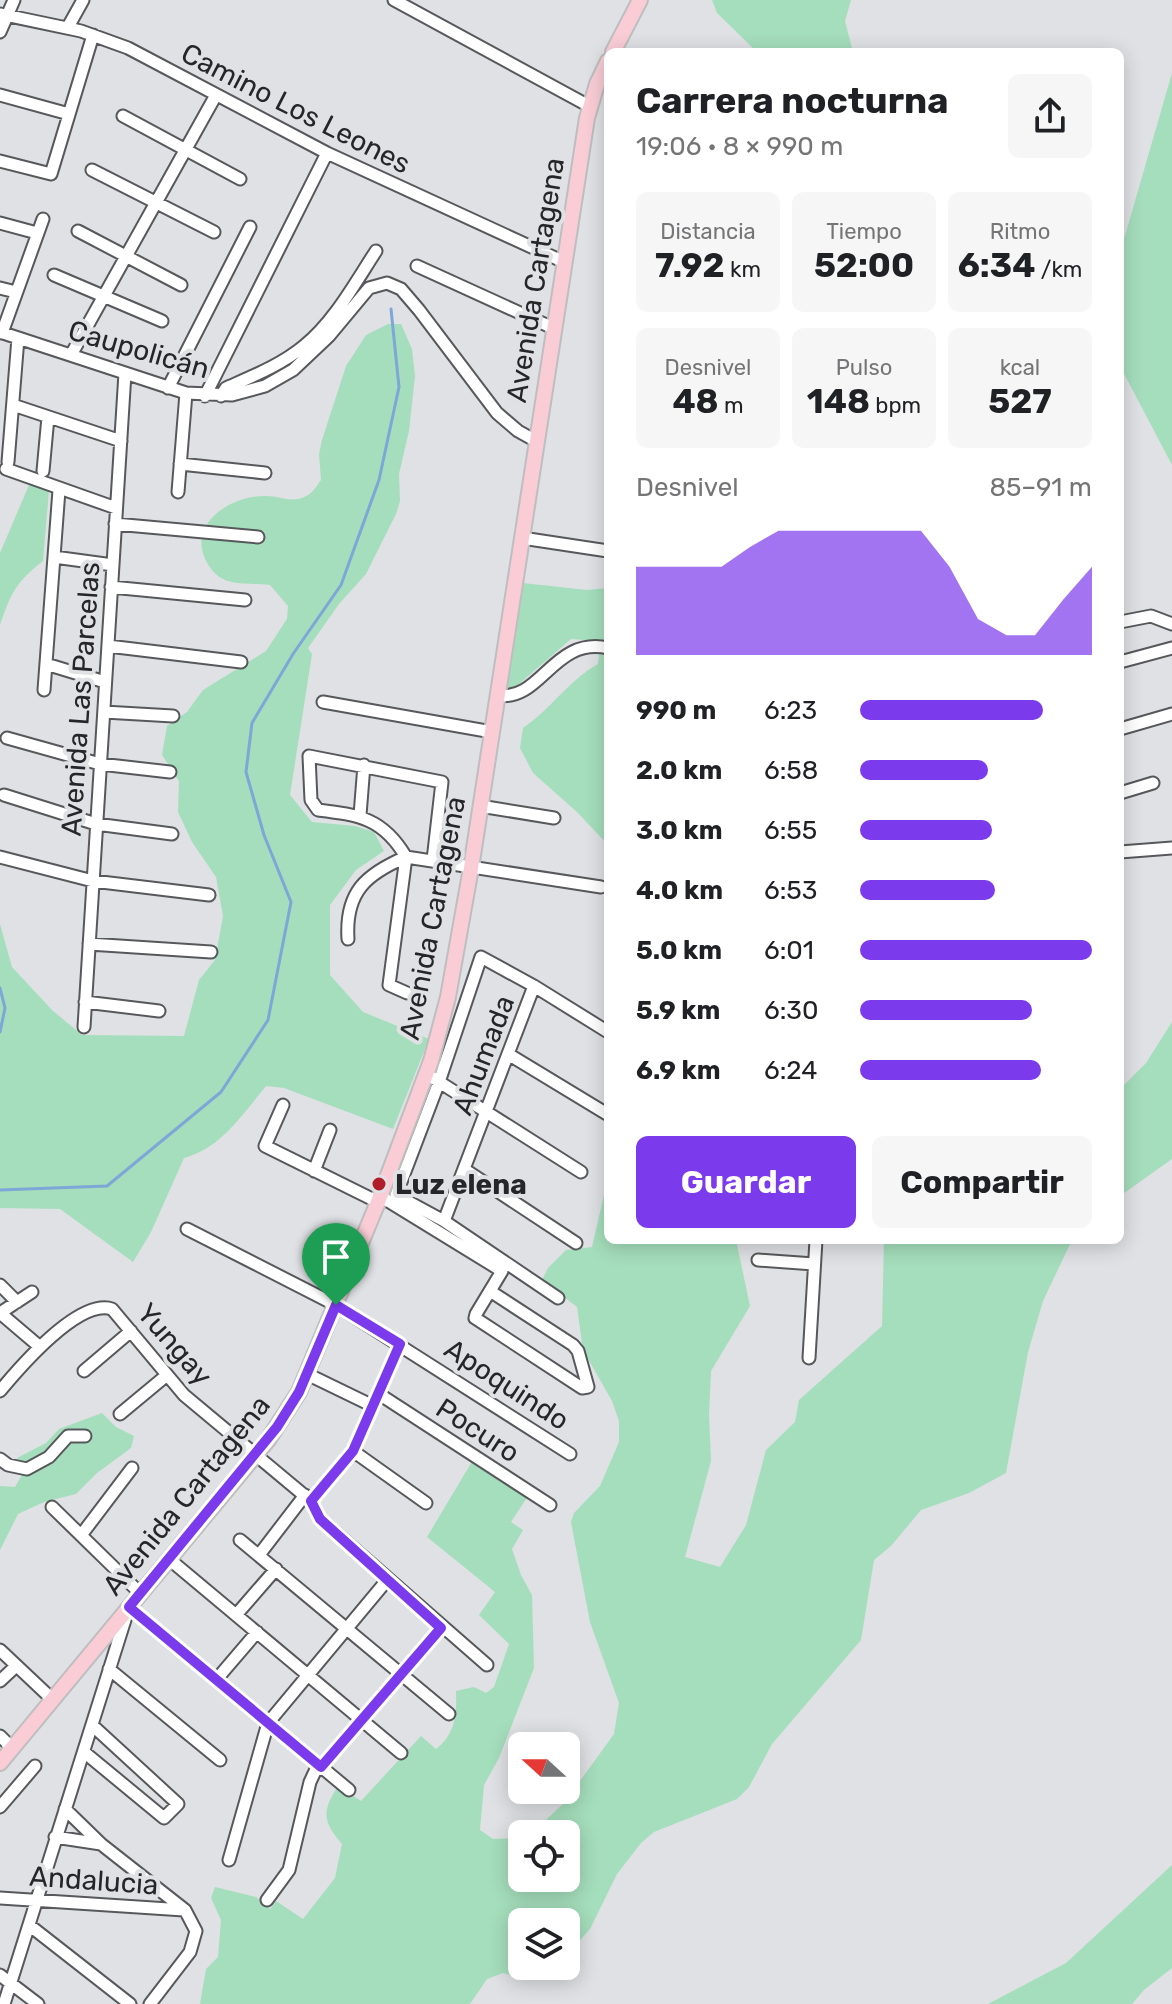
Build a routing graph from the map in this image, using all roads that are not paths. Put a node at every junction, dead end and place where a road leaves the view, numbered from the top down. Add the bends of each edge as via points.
1 (14, 0) edge
2 (83, 0) edge
3 (394, 0) edge
4 (640, 0) edge
5 (3, 15) edge
6 (68, 27) junction
7 (0, 32) edge
8 (93, 35) junction
9 (615, 48) edge
10 (604, 70) edge
11 (0, 95) edge
12 (216, 95) junction
13 (589, 106) junction
14 (69, 114) junction
15 (123, 116) dead end
16 (185, 149) junction
17 (327, 153) junction
18 (0, 161) edge
19 (92, 170) dead end
20 (240, 179) dead end
21 (156, 202) junction
22 (43, 219) dead end
23 (0, 223) edge
24 (250, 227) dead end
25 (78, 231) dead end
26 (214, 232) dead end
27 (37, 233) junction
28 (376, 251) dead end
29 (125, 257) junction
30 (564, 262) junction
31 (417, 266) dead end
32 (54, 275) dead end
33 (181, 285) dead end
34 (0, 288) edge
35 (16, 292) junction
36 (103, 296) junction
37 (162, 321) dead end
38 (553, 328) junction
39 (1, 332) edge
40 (18, 338) junction
41 (71, 355) junction
42 (125, 373) junction
43 (168, 388) junction
44 (186, 393) junction
45 (205, 396) junction
46 (221, 396) junction
47 (13, 405) junction
48 (48, 417) junction
49 (121, 441) junction
50 (536, 441) junction
51 (180, 464) junction
52 (43, 471) dead end
53 (265, 473) dead end
54 (59, 490) junction
55 (178, 492) dead end
56 (116, 508) junction
57 (115, 524) junction
58 (258, 537) dead end
59 (522, 538) junction
60 (604, 550) edge
61 (54, 557) junction
62 (113, 565) junction
63 (111, 587) junction
64 (245, 600) dead end
65 (1124, 621) edge
66 (1172, 624) edge
67 (108, 646) junction
68 (604, 648) edge
69 (1172, 648) edge
70 (1124, 661) edge
71 (241, 662) dead end
72 (46, 664) junction
73 (105, 682) junction
74 (44, 690) dead end
75 (497, 695) junction
76 (323, 702) dead end
77 (104, 712) junction
78 (1172, 714) edge
79 (173, 716) dead end
80 (1124, 728) edge
81 (492, 732) junction
82 (7, 738) dead end
83 (100, 764) junction
84 (364, 765) junction
85 (170, 772) dead end
86 (1153, 783) dead end
87 (1124, 792) edge
88 (4, 795) dead end
89 (480, 806) junction
90 (360, 815) junction
91 (554, 818) dead end
92 (96, 824) junction
93 (172, 834) dead end
94 (1172, 848) edge
95 (1124, 852) edge
96 (0, 857) edge
97 (406, 857) junction
98 (433, 860) junction
99 (471, 868) junction
100 (93, 881) junction
101 (601, 887) dead end
102 (209, 895) dead end
103 (348, 939) dead end
104 (89, 944) junction
105 (211, 952) dead end
106 (534, 986) junction
107 (407, 993) dead end
108 (85, 1002) junction
109 (159, 1011) dead end
110 (84, 1027) dead end
111 (604, 1030) edge
112 (508, 1054) junction
113 (432, 1078) junction
114 (283, 1105) dead end
115 (487, 1112) junction
116 (604, 1112) edge
117 (330, 1130) dead end
118 (464, 1169) junction
119 (314, 1171) junction
120 (581, 1172) dead end
121 (379, 1199) junction
122 (444, 1221) junction
123 (187, 1229) dead end
124 (576, 1243) dead end
125 (816, 1244) edge
126 (758, 1260) dead end
127 (814, 1264) junction
128 (0, 1285) edge
129 (490, 1291) junction
130 (32, 1292) dead end
131 (558, 1298) dead end
132 (17, 1302) junction
133 (336, 1305) junction
134 (0, 1313) edge
135 (131, 1331) junction
136 (400, 1344) junction
137 (40, 1347) junction
138 (809, 1358) dead end
139 (84, 1371) dead end
140 (307, 1374) junction
141 (167, 1375) junction
142 (0, 1391) edge
143 (379, 1394) junction
144 (373, 1406) junction
145 (120, 1414) dead end
146 (85, 1436) dead end
147 (353, 1451) junction
148 (570, 1454) dead end
149 (255, 1456) junction
150 (0, 1459) edge
151 (132, 1468) dead end
152 (308, 1498) junction
153 (426, 1503) dead end
154 (550, 1505) dead end
155 (52, 1507) dead end
156 (82, 1534) junction
157 (240, 1540) dead end
158 (259, 1555) junction
159 (169, 1559) junction
160 (276, 1569) junction
161 (388, 1579) junction
162 (141, 1594) junction
163 (129, 1607) junction
164 (236, 1615) junction
165 (441, 1628) junction
166 (347, 1629) junction
167 (257, 1632) junction
168 (0, 1650) edge
169 (487, 1665) dead end
170 (16, 1666) junction
171 (109, 1669) junction
172 (400, 1674) junction
173 (308, 1675) junction
174 (216, 1680) junction
175 (0, 1681) edge
176 (53, 1700) junction
177 (449, 1714) dead end
178 (362, 1720) junction
179 (268, 1723) junction
180 (92, 1725) junction
181 (0, 1736) edge
182 (12, 1748) junction
183 (84, 1752) junction
184 (401, 1753) dead end
185 (220, 1760) dead end
186 (0, 1763) edge
187 (35, 1766) dead end
188 (320, 1766) junction
189 (349, 1790) dead end
190 (0, 1807) edge
191 (65, 1809) junction
192 (55, 1837) junction
193 (101, 1844) junction
194 (229, 1860) dead end
195 (0, 1898) edge
196 (36, 1900) junction
197 (267, 1900) dead end
198 (185, 1910) junction
199 (29, 1925) junction
200 (0, 1975) edge
201 (11, 1982) junction
202 (4, 2004) edge
203 (38, 2004) edge
204 (130, 2004) edge
205 (150, 2004) edge

1 - 5 street
2 - 6 street
3 - 13 street
4 - 9 main road
5 - 6 street, Camino Los Leones
5 - 7 street
6 - 8 street, Camino Los Leones
8 - 12 street, Camino Los Leones
8 - 14 street
10 - 13 main road, Avenida Cartagena
11 - 14 street
12 - 16 street
12 - 17 street, Camino Los Leones
13 - 30 main road, Avenida Cartagena
14 - 18 street via 51,174
15 - 16 street
16 - 20 street
16 - 21 street
17 - 30 street, Camino Los Leones
17 - 45 street
19 - 21 street
21 - 26 street
21 - 29 street
22 - 27 street
23 - 27 street
24 - 43 street
25 - 29 street
27 - 35 street
28 - 46 street via 306,345 226,388
29 - 33 street
29 - 36 street
30 - 38 main road, Avenida Cartagena
31 - 38 street
32 - 36 street
34 - 35 street
35 - 39 street
36 - 37 street
36 - 41 street
38 - 50 main road, Avenida Cartagena
39 - 40 street, Caupolicán
40 - 41 street, Caupolicán
40 - 47 street
41 - 42 street, Caupolicán
42 - 43 street, Caupolicán
42 - 49 street, Avenida Las Parcelas
43 - 44 street, Caupolicán
44 - 45 street, Caupolicán
44 - 51 street
45 - 46 street, Caupolicán
46 - 50 street, Caupolicán via 254,390 293,370 369,288 387,283 401,289 419,310 497,413
47 - 48 street
47 - 54 street via 7,465
48 - 49 street
48 - 52 street
49 - 56 street, Avenida Las Parcelas
50 - 59 main road, Avenida Cartagena
51 - 53 street
51 - 55 street
54 - 56 street
54 - 61 street
56 - 57 street, Avenida Las Parcelas
57 - 58 street
57 - 62 street, Avenida Las Parcelas
59 - 60 street
59 - 75 main road, Avenida Cartagena
61 - 62 street
61 - 72 street
62 - 63 street, Avenida Las Parcelas
63 - 64 street
63 - 67 street, Avenida Las Parcelas
65 - 66 street via 1151,616
67 - 71 street
67 - 73 street, Avenida Las Parcelas
68 - 75 street via 576,649 523,692
69 - 70 street
72 - 73 street
72 - 74 street
73 - 77 street, Avenida Las Parcelas
75 - 81 main road, Avenida Cartagena
76 - 81 street
77 - 79 street
77 - 83 street, Avenida Las Parcelas
78 - 80 street
81 - 89 main road, Avenida Cartagena
82 - 83 street
83 - 85 street
83 - 92 street, Avenida Las Parcelas
84 - 90 street
84 - 90 street via 309,756 311,800 318,810
84 - 98 street via 442,782
86 - 87 street
88 - 92 street
89 - 91 street
89 - 99 main road, Avenida Cartagena
90 - 97 street via 385,831
92 - 93 street
92 - 100 street, Avenida Las Parcelas
94 - 95 street
96 - 100 street
97 - 98 street
97 - 103 street via 377,869 359,888 349,911
97 - 107 street via 389,985
98 - 99 street
99 - 101 street
99 - 113 main road, Avenida Cartagena
100 - 102 street
100 - 104 street, Avenida Las Parcelas
104 - 105 street
104 - 108 street, Avenida Las Parcelas
106 - 111 street, Ahumada
106 - 112 street, Ahumada
106 - 113 street via 481,957
108 - 109 street
108 - 110 street, Avenida Las Parcelas
112 - 115 street, Ahumada
112 - 116 street
113 - 115 street
113 - 121 main road, Avenida Cartagena
113 - 122 street via 396,1195
114 - 119 street via 265,1146
115 - 118 street, Ahumada
115 - 120 street
117 - 119 street
118 - 122 street, Ahumada
118 - 124 street
119 - 121 street
121 - 129 street via 502,1271
121 - 133 main road, Avenida Cartagena
122 - 131 street
123 - 133 street, Apoquindo
125 - 127 street
126 - 127 street
127 - 138 street
128 - 132 street
129 - 129 street via 476,1314 478,1321 588,1387 573,1345
130 - 132 street
132 - 134 street
133 - 136 street, Apoquindo
133 - 140 main road, Avenida Cartagena
134 - 137 street
135 - 137 street, Yungay via 115,1311 97,1308
135 - 139 street
135 - 141 street, Yungay
136 - 143 street
136 - 148 street, Apoquindo
137 - 142 street, Yungay
140 - 144 street
140 - 149 main road, Avenida Cartagena
141 - 145 street
141 - 149 street, Yungay
143 - 144 street
143 - 154 street, Pocuro
144 - 147 street
146 - 150 street via 68,1436 49,1457 27,1469
147 - 152 street
147 - 153 street
149 - 152 street, Yungay
149 - 159 main road, Avenida Cartagena
151 - 156 street
152 - 158 street
152 - 161 street, Yungay via 320,1519
155 - 156 street
156 - 162 street
157 - 158 street
158 - 160 street
159 - 162 main road, Avenida Cartagena
159 - 164 street
160 - 164 street
160 - 166 street
161 - 165 street, Yungay
161 - 166 street
162 - 163 main road, Avenida Cartagena
163 - 171 street
163 - 174 street
163 - 176 main road, Avenida Cartagena
164 - 167 street
165 - 169 street, Yungay
165 - 172 street
166 - 172 street
166 - 173 street
167 - 173 street
167 - 174 street
168 - 170 street
170 - 175 street
170 - 176 street
171 - 180 street
171 - 185 street
172 - 177 street
172 - 178 street
173 - 178 street
173 - 179 street
174 - 179 street
176 - 182 main road, Avenida Cartagena
178 - 184 street
178 - 188 street
179 - 188 street
179 - 194 street
180 - 183 street
180 - 183 street via 178,1804 164,1818
181 - 182 street
182 - 186 main road, Avenida Cartagena
183 - 191 street
187 - 190 street
188 - 189 street
188 - 197 street via 300,1818 289,1870
191 - 192 street
191 - 193 street
192 - 193 street
192 - 196 street
193 - 198 street
195 - 196 street, Andalucia
196 - 198 street, Andalucia
196 - 199 street
198 - 205 street via 196,1931 190,1952
199 - 201 street
199 - 204 street
200 - 201 street
201 - 202 street
201 - 203 street

